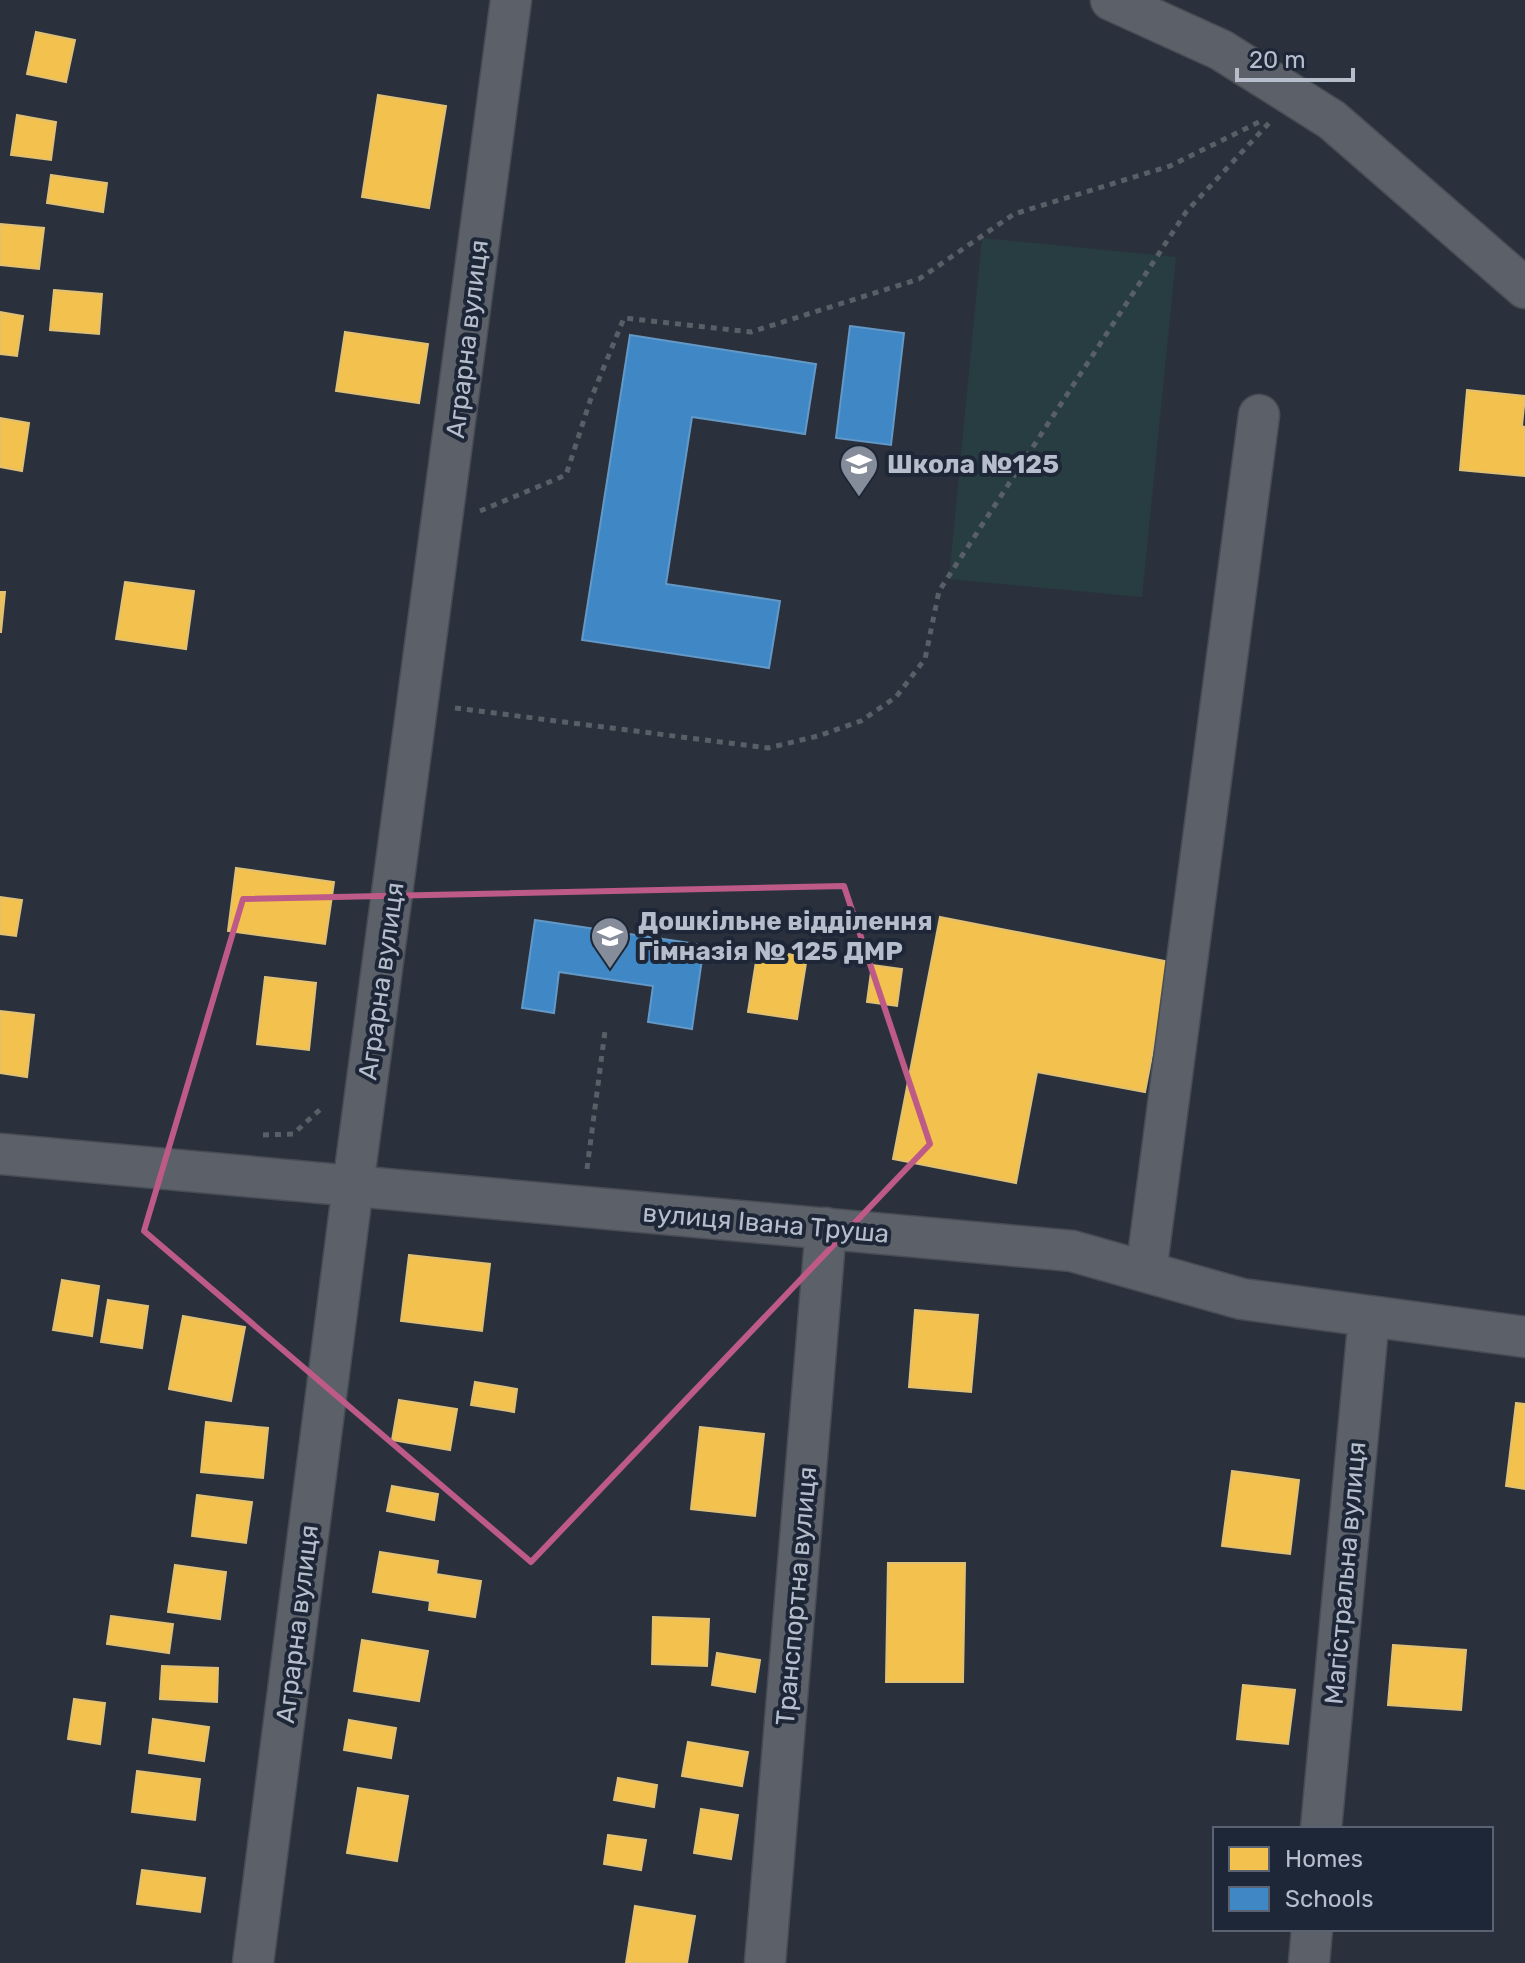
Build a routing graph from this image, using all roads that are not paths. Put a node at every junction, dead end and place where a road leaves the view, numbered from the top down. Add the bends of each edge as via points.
1 (511, 0) edge
2 (1111, 0) edge
3 (1525, 288) edge
4 (1259, 415) dead end
5 (0, 1154) edge
6 (353, 1186) junction
7 (826, 1228) junction
8 (1146, 1272) junction
9 (1369, 1316) junction
10 (1525, 1337) edge
11 (1321, 1827) edge
12 (1312, 1931) edge
13 (253, 1963) edge
14 (765, 1963) edge
15 (1309, 1963) edge

1 - 6 street, Аграрна вулиця
2 - 3 street via 1221,50 1288,103 1332,120
4 - 8 street
5 - 6 street, вулиця Івана Труша
6 - 7 street, вулиця Івана Труша
6 - 13 street, Аграрна вулиця
7 - 8 street, вулиця Івана Труша via 1072,1251
7 - 14 street, Транспортна вулиця
8 - 9 street, вулиця Івана Труша via 1242,1299
9 - 10 street, вулиця Івана Труша
9 - 11 street, Магістральна вулиця
12 - 15 street

